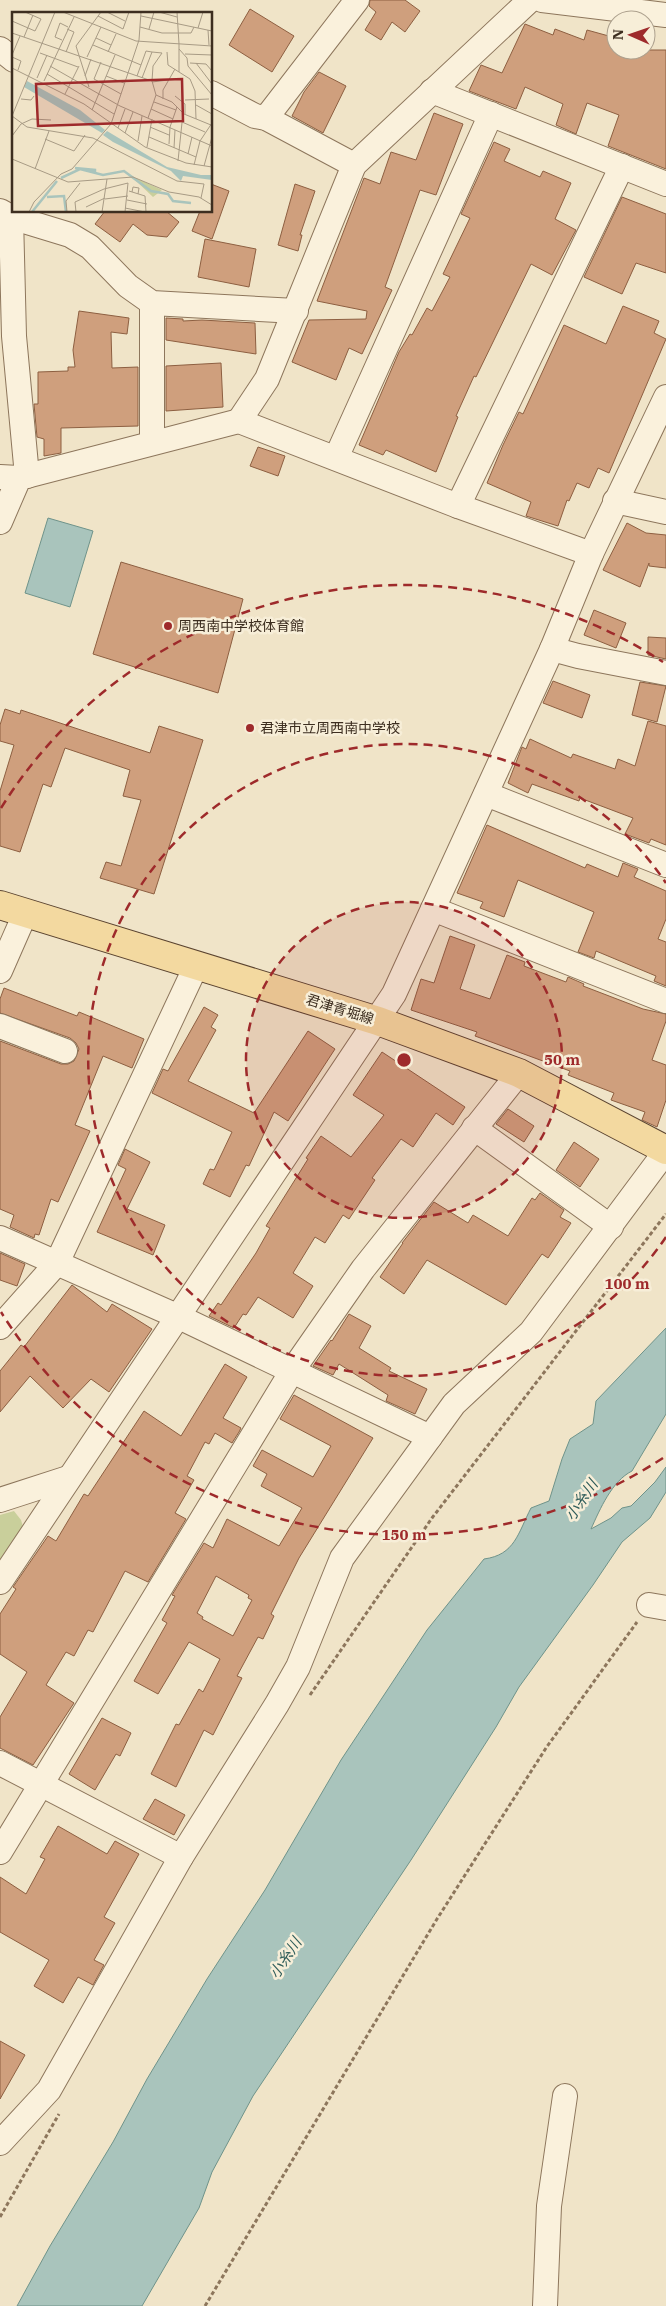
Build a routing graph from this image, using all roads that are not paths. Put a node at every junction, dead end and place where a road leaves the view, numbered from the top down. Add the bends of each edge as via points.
1 (356, 0) edge
2 (530, 0) edge
3 (542, 0) edge
4 (666, 15) edge
5 (0, 49) edge
6 (12, 58) edge
7 (432, 91) junction
8 (212, 94) edge
9 (491, 114) junction
10 (266, 118) junction
11 (354, 165) junction
12 (622, 166) junction
13 (666, 184) edge
14 (6, 214) edge
15 (152, 303) junction
16 (296, 311) junction
17 (666, 397) edge
18 (238, 421) junction
19 (152, 442) junction
20 (336, 458) junction
21 (15, 477) edge
22 (615, 501) junction
23 (458, 506) junction
24 (666, 512) edge
25 (0, 522) edge
26 (591, 554) junction
27 (552, 649) junction
28 (666, 672) edge
29 (486, 794) junction
30 (666, 865) edge
31 (0, 905) edge
32 (433, 909) junction
33 (25, 914) junction
34 (196, 966) junction
35 (0, 971) edge
36 (666, 1001) edge
37 (378, 1021) junction
38 (0, 1026) edge
39 (66, 1051) dead end
40 (519, 1073) junction
41 (474, 1128) junction
42 (666, 1151) edge
43 (611, 1227) junction
44 (0, 1238) edge
45 (57, 1263) junction
46 (179, 1317) junction
47 (0, 1327) edge
48 (292, 1371) junction
49 (430, 1437) junction
50 (68, 1478) junction
51 (0, 1500) edge
52 (0, 1582) edge
53 (0, 1763) edge
54 (41, 1784) junction
55 (0, 1852) edge
56 (181, 1857) junction
57 (565, 2096) dead end
58 (0, 2143) edge
59 (546, 2306) edge

1 - 10 street
2 - 7 street
3 - 4 street
5 - 6 street
7 - 9 street
7 - 11 street
8 - 10 street via 255,116
9 - 12 street
9 - 20 street
10 - 11 street
11 - 16 street
12 - 13 street
12 - 23 street
14 - 15 street via 70,235 90,247 128,286
14 - 21 street via 14,336
15 - 16 street
15 - 19 street
16 - 18 street via 267,379
17 - 22 street
18 - 19 street
18 - 20 street
19 - 21 street
20 - 23 street
21 - 25 street
22 - 24 street
22 - 26 street
23 - 26 street
26 - 27 street
27 - 28 street
27 - 29 street
29 - 30 street
29 - 32 street
31 - 33 main road, 君津青堀線
32 - 36 street
32 - 37 street
33 - 34 main road, 君津青堀線
33 - 35 street
34 - 37 main road, 君津青堀線
34 - 45 street
37 - 40 main road, 君津青堀線
37 - 46 street
38 - 39 street
40 - 41 street
40 - 42 main road, 君津青堀線
41 - 43 street
41 - 48 street via 364,1269
42 - 43 street
43 - 49 street via 531,1332 454,1404
44 - 45 street
45 - 46 street
45 - 47 street
46 - 48 street
46 - 50 street
48 - 49 street
48 - 54 street
49 - 56 street via 342,1558 298,1667
50 - 51 street
50 - 52 street
53 - 54 street
54 - 55 street
54 - 56 street
56 - 58 street via 49,2090
57 - 59 street via 549,2206

